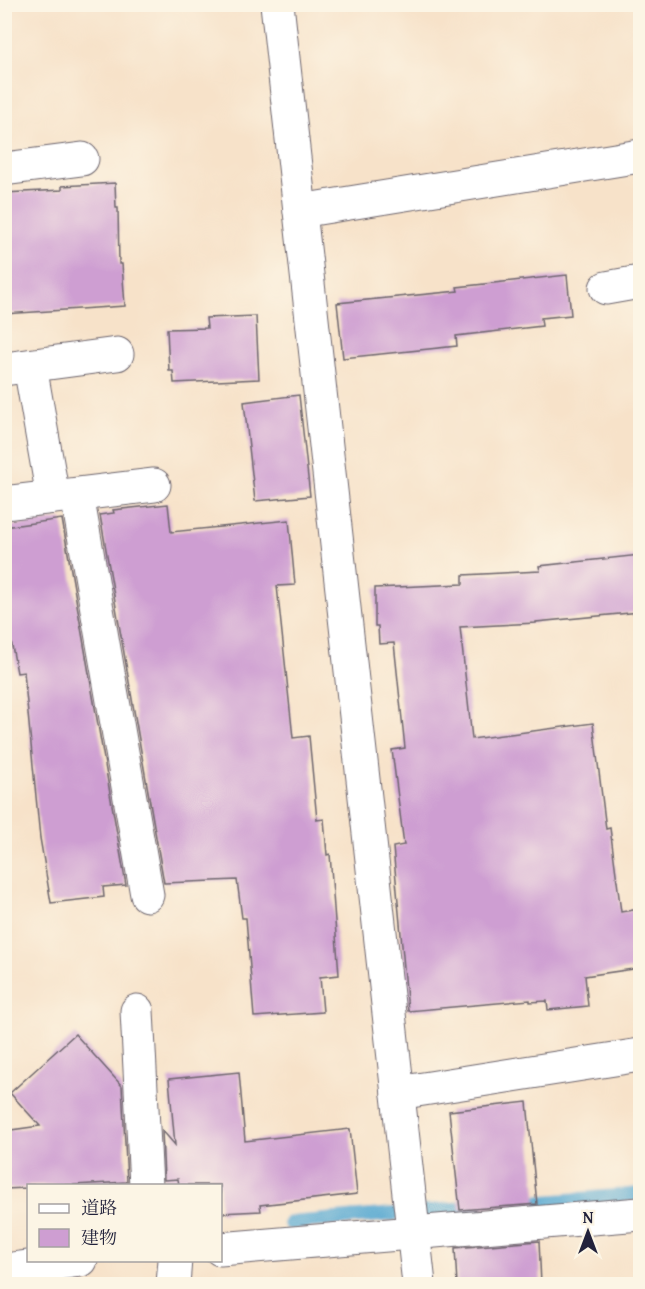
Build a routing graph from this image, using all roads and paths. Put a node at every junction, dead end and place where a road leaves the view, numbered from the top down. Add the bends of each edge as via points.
1 (277, 4) edge
2 (640, 156) edge
3 (82, 159) dead end
4 (4, 169) edge
5 (300, 211) junction
6 (640, 282) edge
7 (606, 288) dead end
8 (117, 354) dead end
9 (17, 367) edge
10 (154, 485) dead end
11 (65, 496) junction
12 (4, 503) edge
13 (147, 895) dead end
14 (137, 1011) dead end
15 (640, 1055) edge
16 (398, 1093) junction
17 (146, 1184) edge
18 (640, 1214) edge
19 (413, 1233) junction
20 (222, 1249) edge
21 (66, 1262) edge
22 (175, 1262) edge
23 (4, 1270) edge
24 (173, 1284) edge
25 (419, 1284) edge

1 - 5 street
2 - 5 street
3 - 4 street
5 - 16 street
6 - 7 street
8 - 9 street
9 - 11 street
10 - 11 street
11 - 12 street
11 - 13 street
14 - 17 street
15 - 16 street
16 - 19 street
18 - 19 street
19 - 20 street
19 - 25 street
21 - 23 street
22 - 24 street

